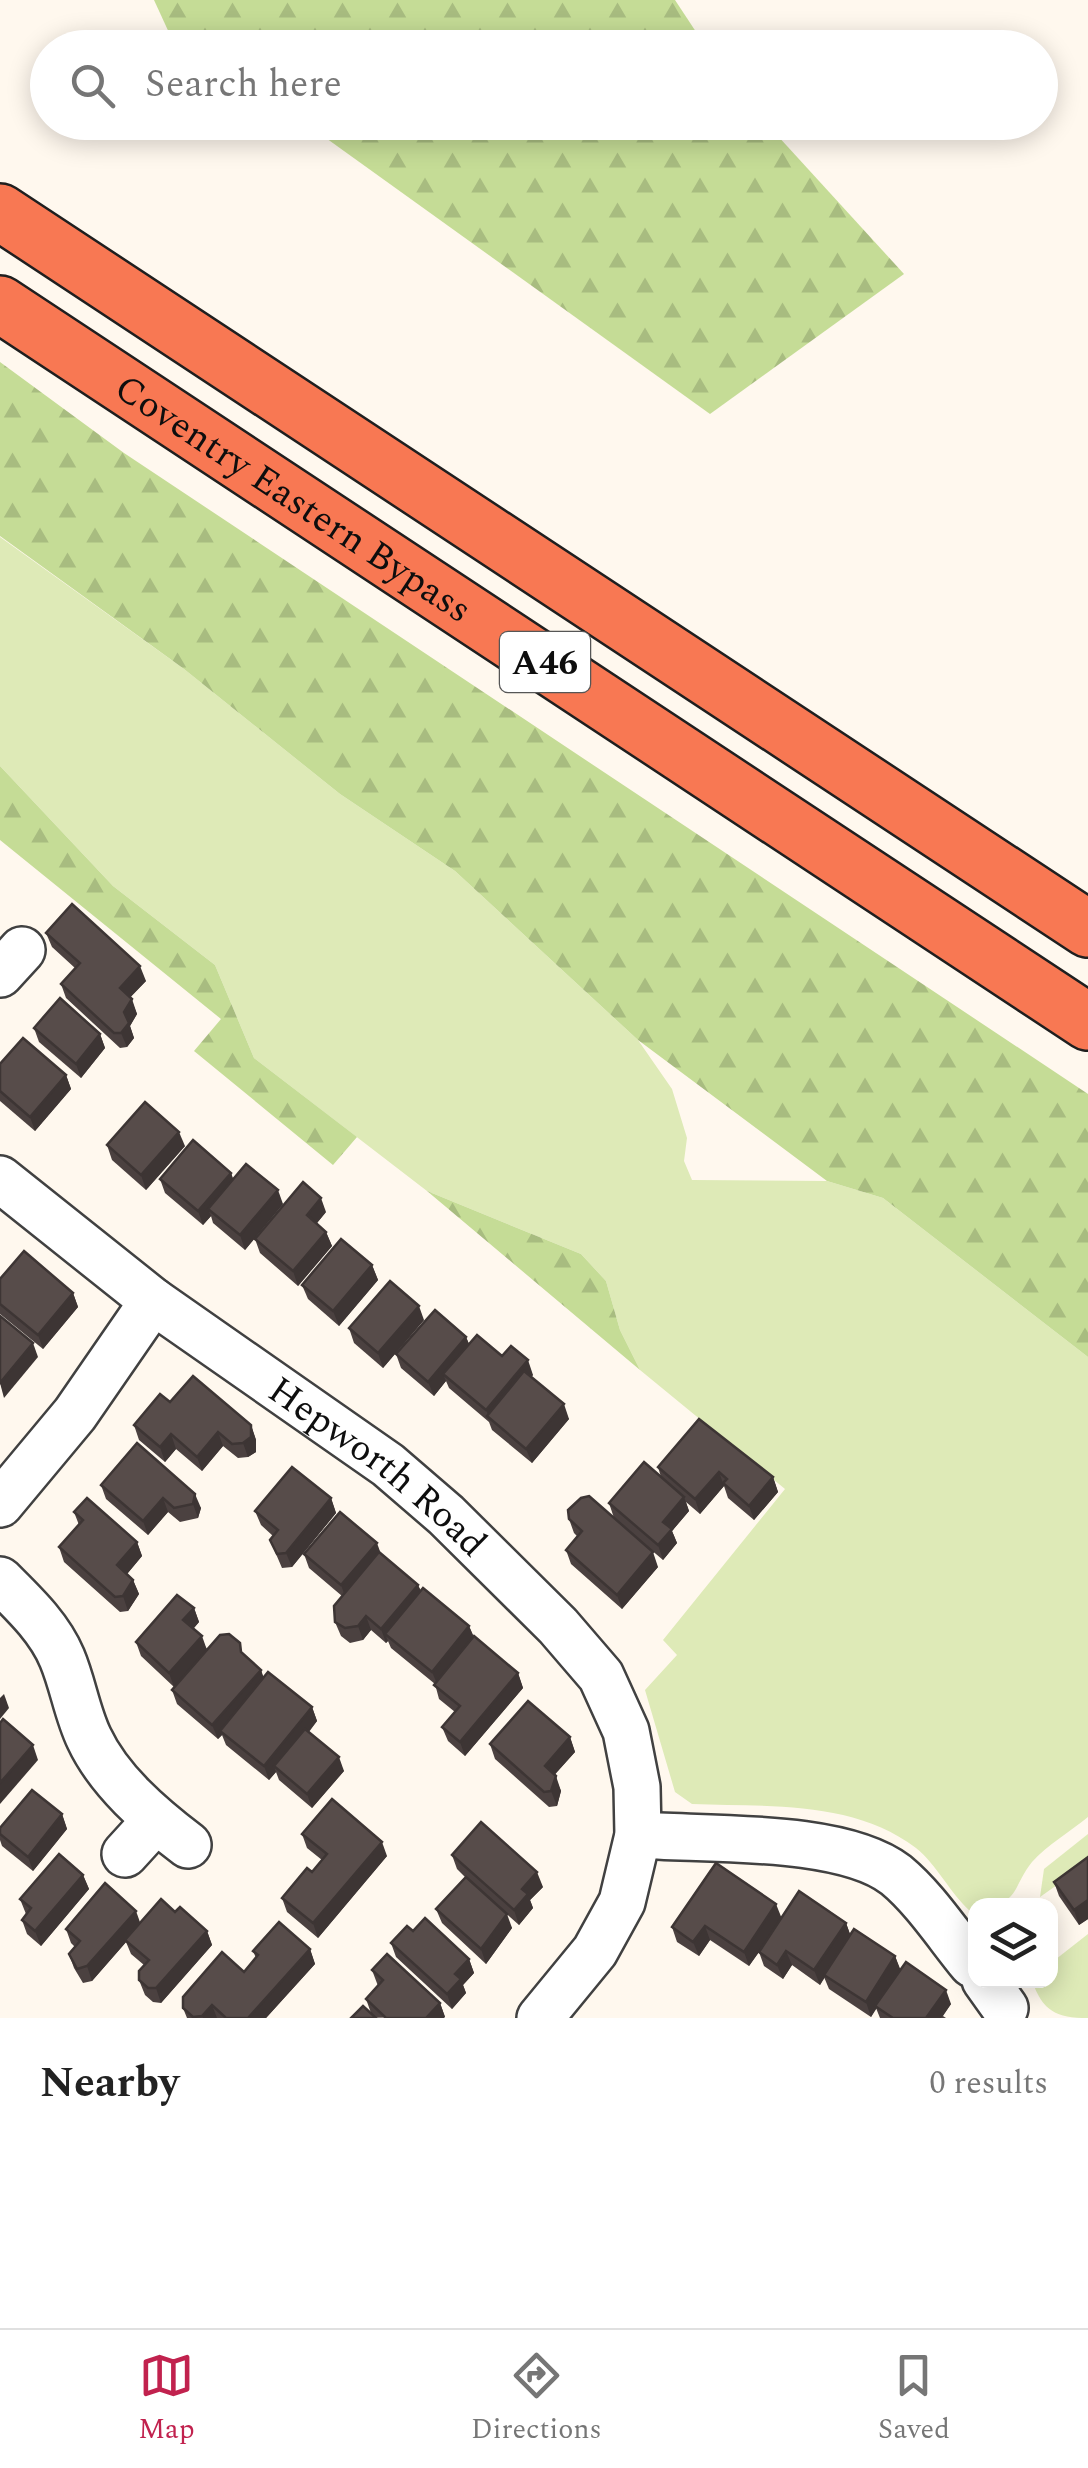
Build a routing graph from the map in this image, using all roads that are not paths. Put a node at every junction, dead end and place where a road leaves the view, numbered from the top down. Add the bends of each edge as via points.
1 (0, 212) edge
2 (0, 304) edge
3 (1088, 929) edge
4 (1088, 1022) edge
5 (0, 1179) edge
6 (153, 1301) junction
7 (0, 1504) edge
8 (0, 1580) edge
9 (638, 1836) junction
10 (125, 1854) dead end
11 (968, 1960) edge
12 (540, 2018) edge

1 - 3 highway, Coventry Eastern Bypass / A46
2 - 4 highway, Coventry Eastern Bypass / A46
5 - 6 street, Hepworth Road
6 - 7 street
6 - 9 street, Hepworth Road via 388,1465 558,1626 601,1676 626,1732 638,1786
8 - 10 street via 48,1631 90,1741 114,1776 172,1833
9 - 11 street via 820,1844 857,1855 894,1874
9 - 12 street, Hepworth Road via 622,1902 595,1951

